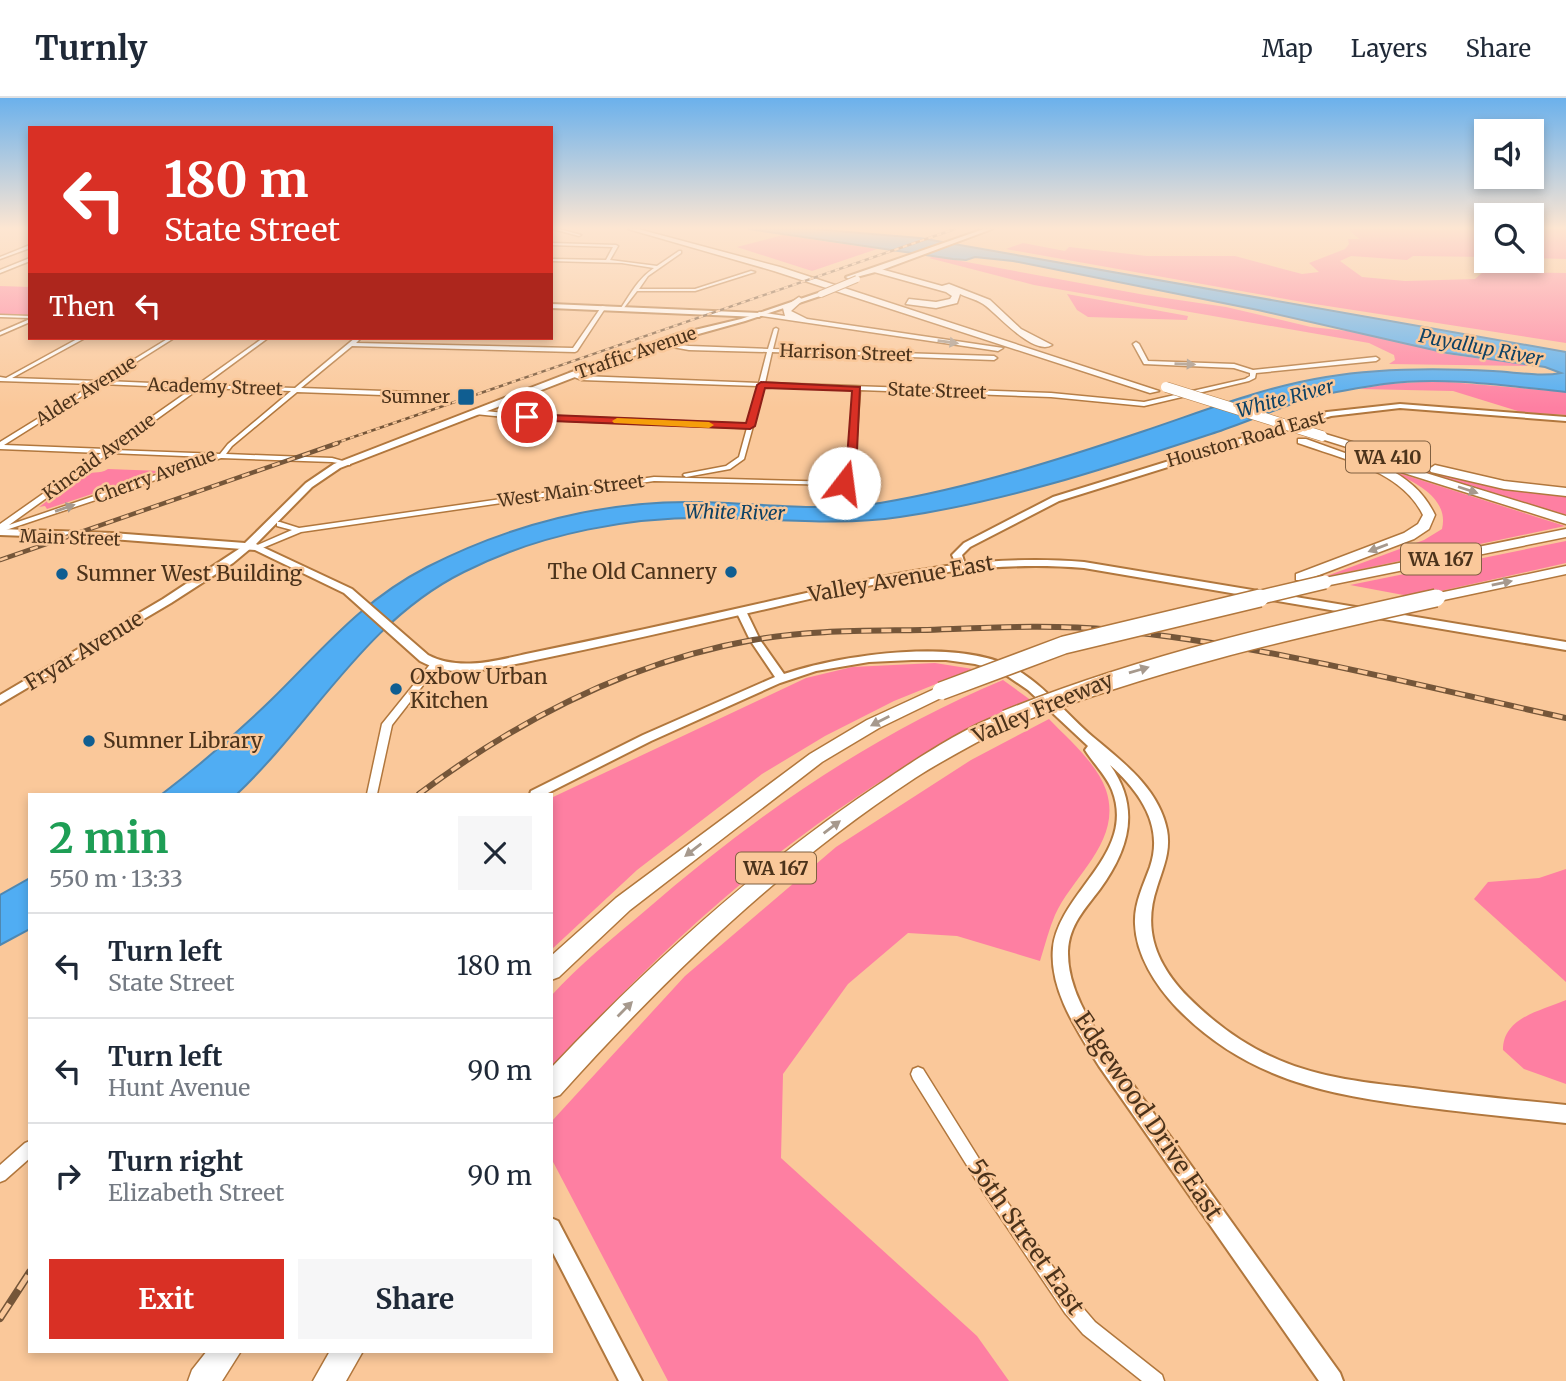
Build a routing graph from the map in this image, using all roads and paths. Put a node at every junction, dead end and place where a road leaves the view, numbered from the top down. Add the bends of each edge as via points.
1 (699, 289) edge
2 (812, 289) edge
3 (818, 289) edge
4 (819, 289) edge
5 (856, 289) edge
6 (864, 289) edge
7 (944, 289) edge
8 (957, 289) edge
9 (634, 290) joint
10 (815, 290) junction
11 (799, 300) junction
12 (553, 306) edge
13 (604, 307) junction
14 (623, 308) junction
15 (717, 312) junction
16 (759, 315) junction
17 (0, 316) edge
18 (28, 318) edge
19 (28, 319) edge
20 (824, 323) junction
21 (728, 324) junction
22 (776, 329) dead end
23 (0, 334) edge
24 (681, 336) junction
25 (78, 340) edge
26 (169, 340) edge
27 (263, 340) edge
28 (356, 340) edge
29 (512, 340) edge
30 (351, 344) junction
31 (659, 344) junction
32 (1136, 344) dead end
33 (506, 348) junction
34 (698, 348) junction
35 (771, 350) junction
36 (994, 358) dead end
37 (1376, 359) dead end
38 (1253, 372) junction
39 (572, 375) junction
40 (2, 380) edge
41 (1123, 381) junction
42 (100, 383) junction
43 (761, 385) junction
44 (198, 386) junction
45 (1156, 387) junction
46 (857, 388) junction
47 (296, 389) junction
48 (430, 399) dead end
49 (475, 412) junction
50 (1566, 419) edge
51 (750, 426) junction
52 (1311, 439) junction
53 (0, 446) edge
54 (107, 450) junction
55 (222, 455) junction
56 (309, 460) junction
57 (348, 464) junction
58 (321, 476) junction
59 (654, 479) junction
60 (1566, 491) edge
61 (1566, 520) edge
62 (280, 524) junction
63 (299, 530) junction
64 (0, 531) edge
65 (1561, 534) edge
66 (257, 542) junction
67 (960, 564) junction
68 (1566, 570) edge
69 (167, 601) joint
70 (741, 611) junction
71 (1064, 645) junction
72 (1566, 646) edge
73 (435, 664) junction
74 (817, 667) joint
75 (781, 678) junction
76 (0, 700) edge
77 (1071, 725) junction
78 (372, 793) edge
79 (538, 793) edge
80 (553, 968) edge
81 (918, 1074) dead end
82 (553, 1084) edge
83 (1566, 1114) edge
84 (28, 1150) edge
85 (0, 1175) edge
86 (553, 1232) edge
87 (224, 1353) edge
88 (347, 1353) edge
89 (203, 1381) edge
90 (328, 1381) edge
91 (631, 1381) edge
92 (1156, 1381) edge
93 (1332, 1381) edge

1 - 9 street
2 - 10 highway, WA 410
3 - 10 main road, Traffic Avenue
4 - 10 main road, Traffic Avenue, bridge
5 - 45 highway, WA 410
6 - 7 highway via 915,304 941,304 956,298
8 - 45 highway via 998,310 1025,335
9 - 14 street
10 - 11 main road, Traffic Avenue
10 - 20 highway via 880,307 891,320 866,327
10 - 41 highway, WA 410
11 - 16 main road, Traffic Avenue
11 - 20 highway via 787,313
12 - 13 street
13 - 14 street
13 - 33 street via 575,350
14 - 15 street
15 - 16 street
15 - 21 street via 733,316
16 - 20 highway
16 - 21 main road, Traffic Avenue
16 -> 41 highway via 1010,350
17 - 18 street
19 - 23 street
21 - 24 main road, Traffic Avenue
22 - 35 street
24 - 31 main road, Traffic Avenue
24 - 34 street
25 - 40 street
26 - 42 street, Alder Avenue
27 - 44 street, Kincaid Avenue
28 - 30 street, Cherry Avenue
29 - 33 street
30 - 33 street
30 - 47 street, Cherry Avenue
31 - 34 street, Harrison Street
31 - 39 main road, Traffic Avenue
32 -> 38 street via 1146,363 1224,365
34 - 35 street, Harrison Street
35 - 36 street, Harrison Street
35 - 43 street
37 - 38 street
38 - 46 street, State Street via 1247,380 1144,404 1059,395
39 - 43 street, State Street
39 - 49 main road, Traffic Avenue
40 - 42 street, Academy Street
41 - 45 highway, WA 410
42 - 44 street, Academy Street
42 - 53 street, Alder Avenue
43 - 46 street, State Street
43 - 51 street
44 - 47 street, Academy Street
44 - 54 street, Kincaid Avenue
45 - 52 highway, WA 410, bridge
45 - 52 highway, WA 410
46 - 59 street, West Main Street via 851,472 844,483
47 - 48 street, Academy Street via 411,394
47 - 55 street, Cherry Avenue
49 - 51 street
49 - 57 main road, Traffic Avenue
50 - 67 street, Houston Road East via 1400,406 1330,414 1056,499 967,545 957,555
51 - 59 street via 742,458 733,466
52 - 60 highway, WA 410 via 1504,485
52 -> 61 highway
52 -> 71 highway, bridge via 1396,479 1419,495 1429,515 1424,526 1301,577 1169,609
53 - 54 street
54 - 55 street
54 - 64 street, Kincaid Avenue
55 - 56 street
64 -> 55 street, Cherry Avenue
56 - 57 street
56 - 58 street via 322,465
57 - 58 main road, Traffic Avenue
57 - 62 main road, Traffic Avenue
58 - 66 main road, Traffic Avenue
59 - 63 street, West Main Street
62 - 63 street, West Main Street
62 - 66 main road, Traffic Avenue
63 - 66 street, West Main Street
64 - 66 main road, Main Street via 17,538
65 - 71 highway, WA 167, bridge via 1325,582
66 - 69 street, Fryar Avenue via 236,564 184,596
66 - 73 main road, Valley Avenue East via 348,591 409,648
67 - 70 main road, Valley Avenue East
67 - 72 main road, Valley Avenue East via 1011,560 1084,565
82 -> 68 highway, Valley Freeway / WA 167, bridge via 656,977 766,876 909,773 1006,719 1109,679 1186,656
69 - 76 street, Fryar Avenue
70 - 73 main road, Valley Avenue East via 488,666
70 - 75 street
71 -> 80 highway, WA 167, bridge via 941,691 817,758 623,904
73 - 78 street via 387,724
74 - 75 street
74 - 77 street via 900,656 969,658 1017,676
75 - 79 street via 595,762
77 - 83 street via 1125,772 1155,812 1162,855 1143,908 1146,940 1172,991 1223,1036 1255,1058 1331,1085
77 - 93 street, Edgewood Drive East via 1109,774 1123,809 1107,865 1062,937 1063,973 1078,1017
81 - 92 street, 56th Street East via 1071,1307 1089,1328
84 - 85 street
86 - 91 street
87 - 89 highway
88 - 90 highway

